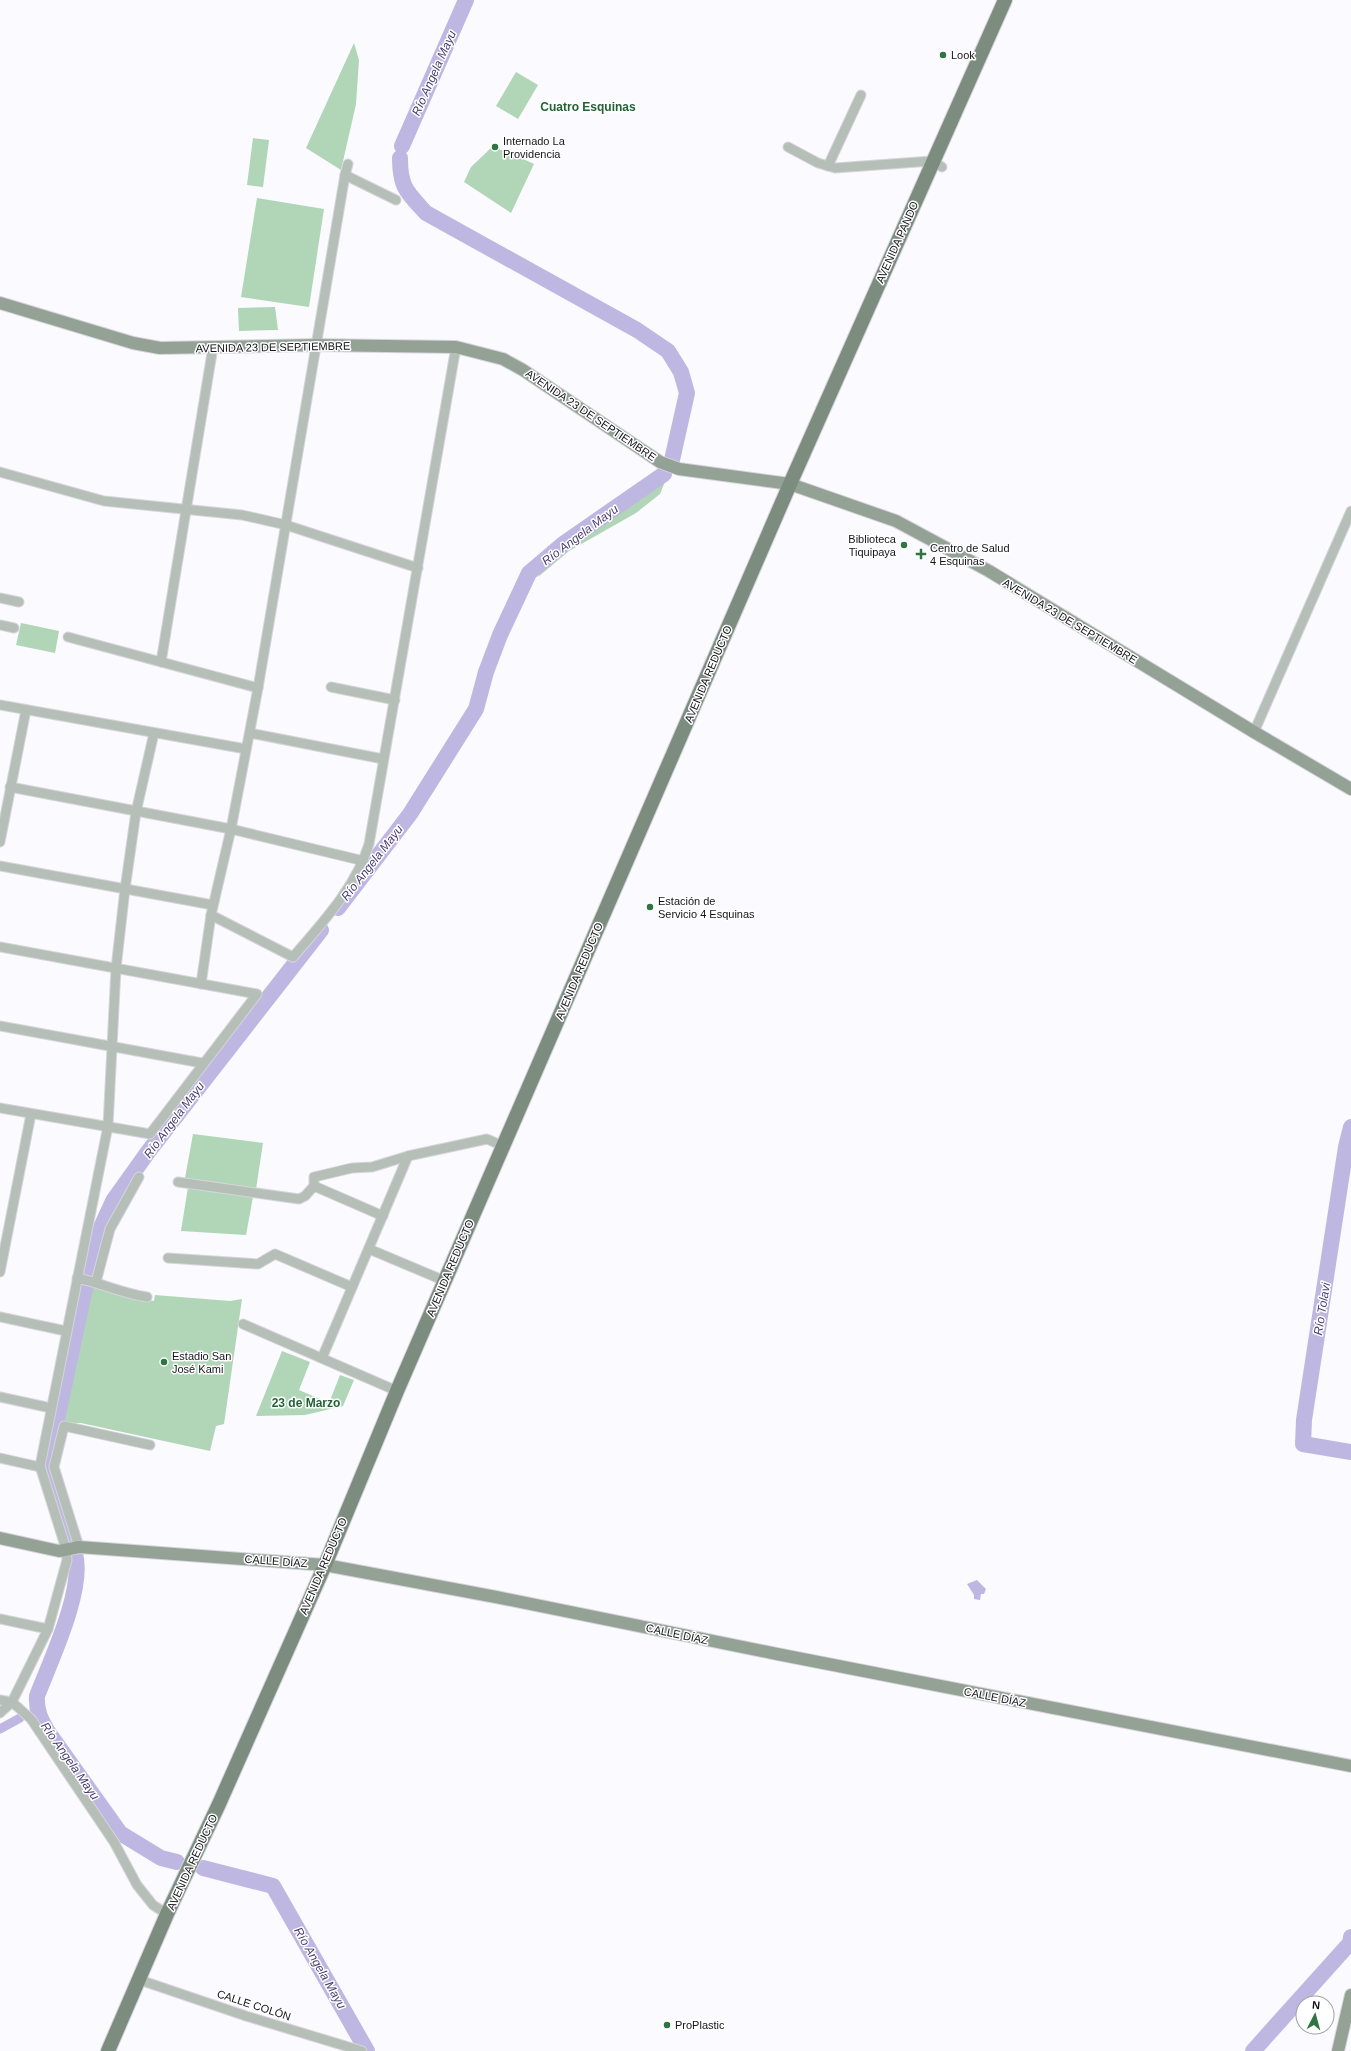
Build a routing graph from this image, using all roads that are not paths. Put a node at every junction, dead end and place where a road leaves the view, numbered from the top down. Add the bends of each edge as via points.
1 (1005, 0) edge
2 (861, 95) dead end
3 (788, 146) dead end
4 (348, 164) dead end
5 (937, 164) junction
6 (828, 166) junction
7 (345, 175) junction
8 (396, 200) dead end
9 (0, 303) edge
10 (316, 345) junction
11 (213, 347) junction
12 (456, 347) junction
13 (0, 472) edge
14 (790, 484) junction
15 (186, 510) junction
16 (1351, 511) edge
17 (286, 525) junction
18 (418, 568) junction
19 (0, 598) edge
20 (19, 602) dead end
21 (0, 625) edge
22 (14, 628) dead end
23 (68, 637) dead end
24 (161, 662) junction
25 (331, 687) dead end
26 (258, 688) junction
27 (395, 700) junction
28 (0, 705) edge
29 (26, 710) junction
30 (1254, 732) junction
31 (154, 733) junction
32 (250, 733) junction
33 (246, 749) junction
34 (383, 759) junction
35 (10, 787) junction
36 (1351, 789) edge
37 (136, 812) junction
38 (230, 829) junction
39 (0, 842) edge
40 (364, 861) junction
41 (0, 866) edge
42 (125, 889) junction
43 (212, 910) junction
44 (0, 947) edge
45 (116, 968) junction
46 (201, 984) junction
47 (0, 1026) edge
48 (113, 1047) junction
49 (202, 1063) junction
50 (0, 1108) edge
51 (31, 1114) junction
52 (108, 1126) junction
53 (503, 1146) junction
54 (408, 1156) junction
55 (139, 1177) dead end
56 (178, 1182) dead end
57 (314, 1186) junction
58 (383, 1216) junction
59 (369, 1249) junction
60 (168, 1258) dead end
61 (0, 1272) edge
62 (77, 1278) junction
63 (445, 1281) junction
64 (96, 1282) junction
65 (352, 1287) junction
66 (146, 1297) dead end
67 (0, 1317) edge
68 (243, 1324) dead end
69 (66, 1331) junction
70 (322, 1358) junction
71 (397, 1391) junction
72 (0, 1397) edge
73 (51, 1408) junction
74 (150, 1445) dead end
75 (0, 1458) edge
76 (40, 1467) junction
77 (0, 1538) edge
78 (79, 1547) junction
79 (66, 1549) junction
80 (324, 1565) junction
81 (0, 1619) edge
82 (48, 1629) junction
83 (0, 1700) edge
84 (12, 1702) junction
85 (0, 1713) edge
86 (1351, 1766) edge
87 (167, 1914) junction
88 (140, 1980) junction
89 (1351, 1995) edge
90 (108, 2051) edge
91 (360, 2051) edge
92 (1338, 2051) edge

1 - 5 main road, AVENIDA PANDO
2 - 6 street
3 - 6 street
4 - 7 street
5 - 6 street via 835,168
5 - 14 main road, AVENIDA PANDO
7 - 8 street
7 - 10 street
9 - 11 main road, AVENIDA 23 DE SEPTIEMBRE via 133,343 160,348
10 - 11 main road, AVENIDA 23 DE SEPTIEMBRE
10 - 12 main road, AVENIDA 23 DE SEPTIEMBRE
10 - 17 street
11 - 15 street
12 - 14 main road, AVENIDA 23 DE SEPTIEMBRE via 503,359 523,370 660,462 679,469
12 - 18 street
13 - 15 street via 104,501
14 - 30 main road, AVENIDA 23 DE SEPTIEMBRE via 896,521 970,561
14 - 53 main road, AVENIDA REDUCTO
15 - 17 street via 242,515
15 - 24 street
16 - 30 street
17 - 18 street
17 - 26 street
18 - 27 street
19 - 20 street
21 - 22 street
23 - 24 street
24 - 26 street
25 - 27 street
26 - 32 street
27 - 34 street
28 - 29 street
29 - 31 street
29 - 35 street
30 - 36 main road, AVENIDA 23 DE SEPTIEMBRE
31 - 33 street
31 - 37 street
32 - 33 street
32 - 34 street
33 - 38 street
34 - 40 street
35 - 37 street
35 - 39 street
37 - 38 street
37 - 42 street
38 - 40 street
38 - 43 street
40 - 43 street via 332,911 293,957
41 - 42 street
42 - 43 street
42 - 45 street
43 - 46 street
44 - 45 street
45 - 46 street
45 - 48 street
46 - 49 street via 257,994
47 - 48 street
48 - 49 street
48 - 52 street
49 - 52 street via 150,1134
50 - 51 street
51 - 52 street
51 - 61 street
52 - 62 street
53 - 54 street via 487,1139
53 - 63 main road, AVENIDA REDUCTO
54 - 57 street via 372,1167 352,1168 314,1177
54 - 58 street
55 - 64 street via 110,1229
56 - 57 street via 299,1199
57 - 58 street
58 - 59 street
59 - 63 street
59 - 65 street
60 - 65 street via 258,1264 275,1254
62 - 64 street
62 - 69 street
63 - 71 main road, AVENIDA REDUCTO
64 - 66 street via 125,1294
65 - 70 street
67 - 69 street
68 - 70 street
69 - 73 street
70 - 71 street
71 - 80 main road, AVENIDA REDUCTO
72 - 73 street
73 - 76 street
74 - 78 street via 64,1426 54,1467
75 - 76 street
76 - 79 street
77 - 79 main road, CALLE DÍAZ via 60,1551
78 - 79 main road, CALLE DÍAZ
78 - 80 main road, CALLE DÍAZ
79 - 82 street via 67,1560
80 - 86 main road, CALLE DÍAZ
80 - 87 main road, AVENIDA REDUCTO via 219,1804
81 - 82 street
82 - 84 street
83 - 84 street
84 - 85 street
84 - 87 street via 31,1719 114,1842 137,1885 153,1905
87 - 88 main road, AVENIDA REDUCTO
88 - 90 main road, AVENIDA REDUCTO
88 - 91 street, CALLE COLÓN
89 - 92 main road

